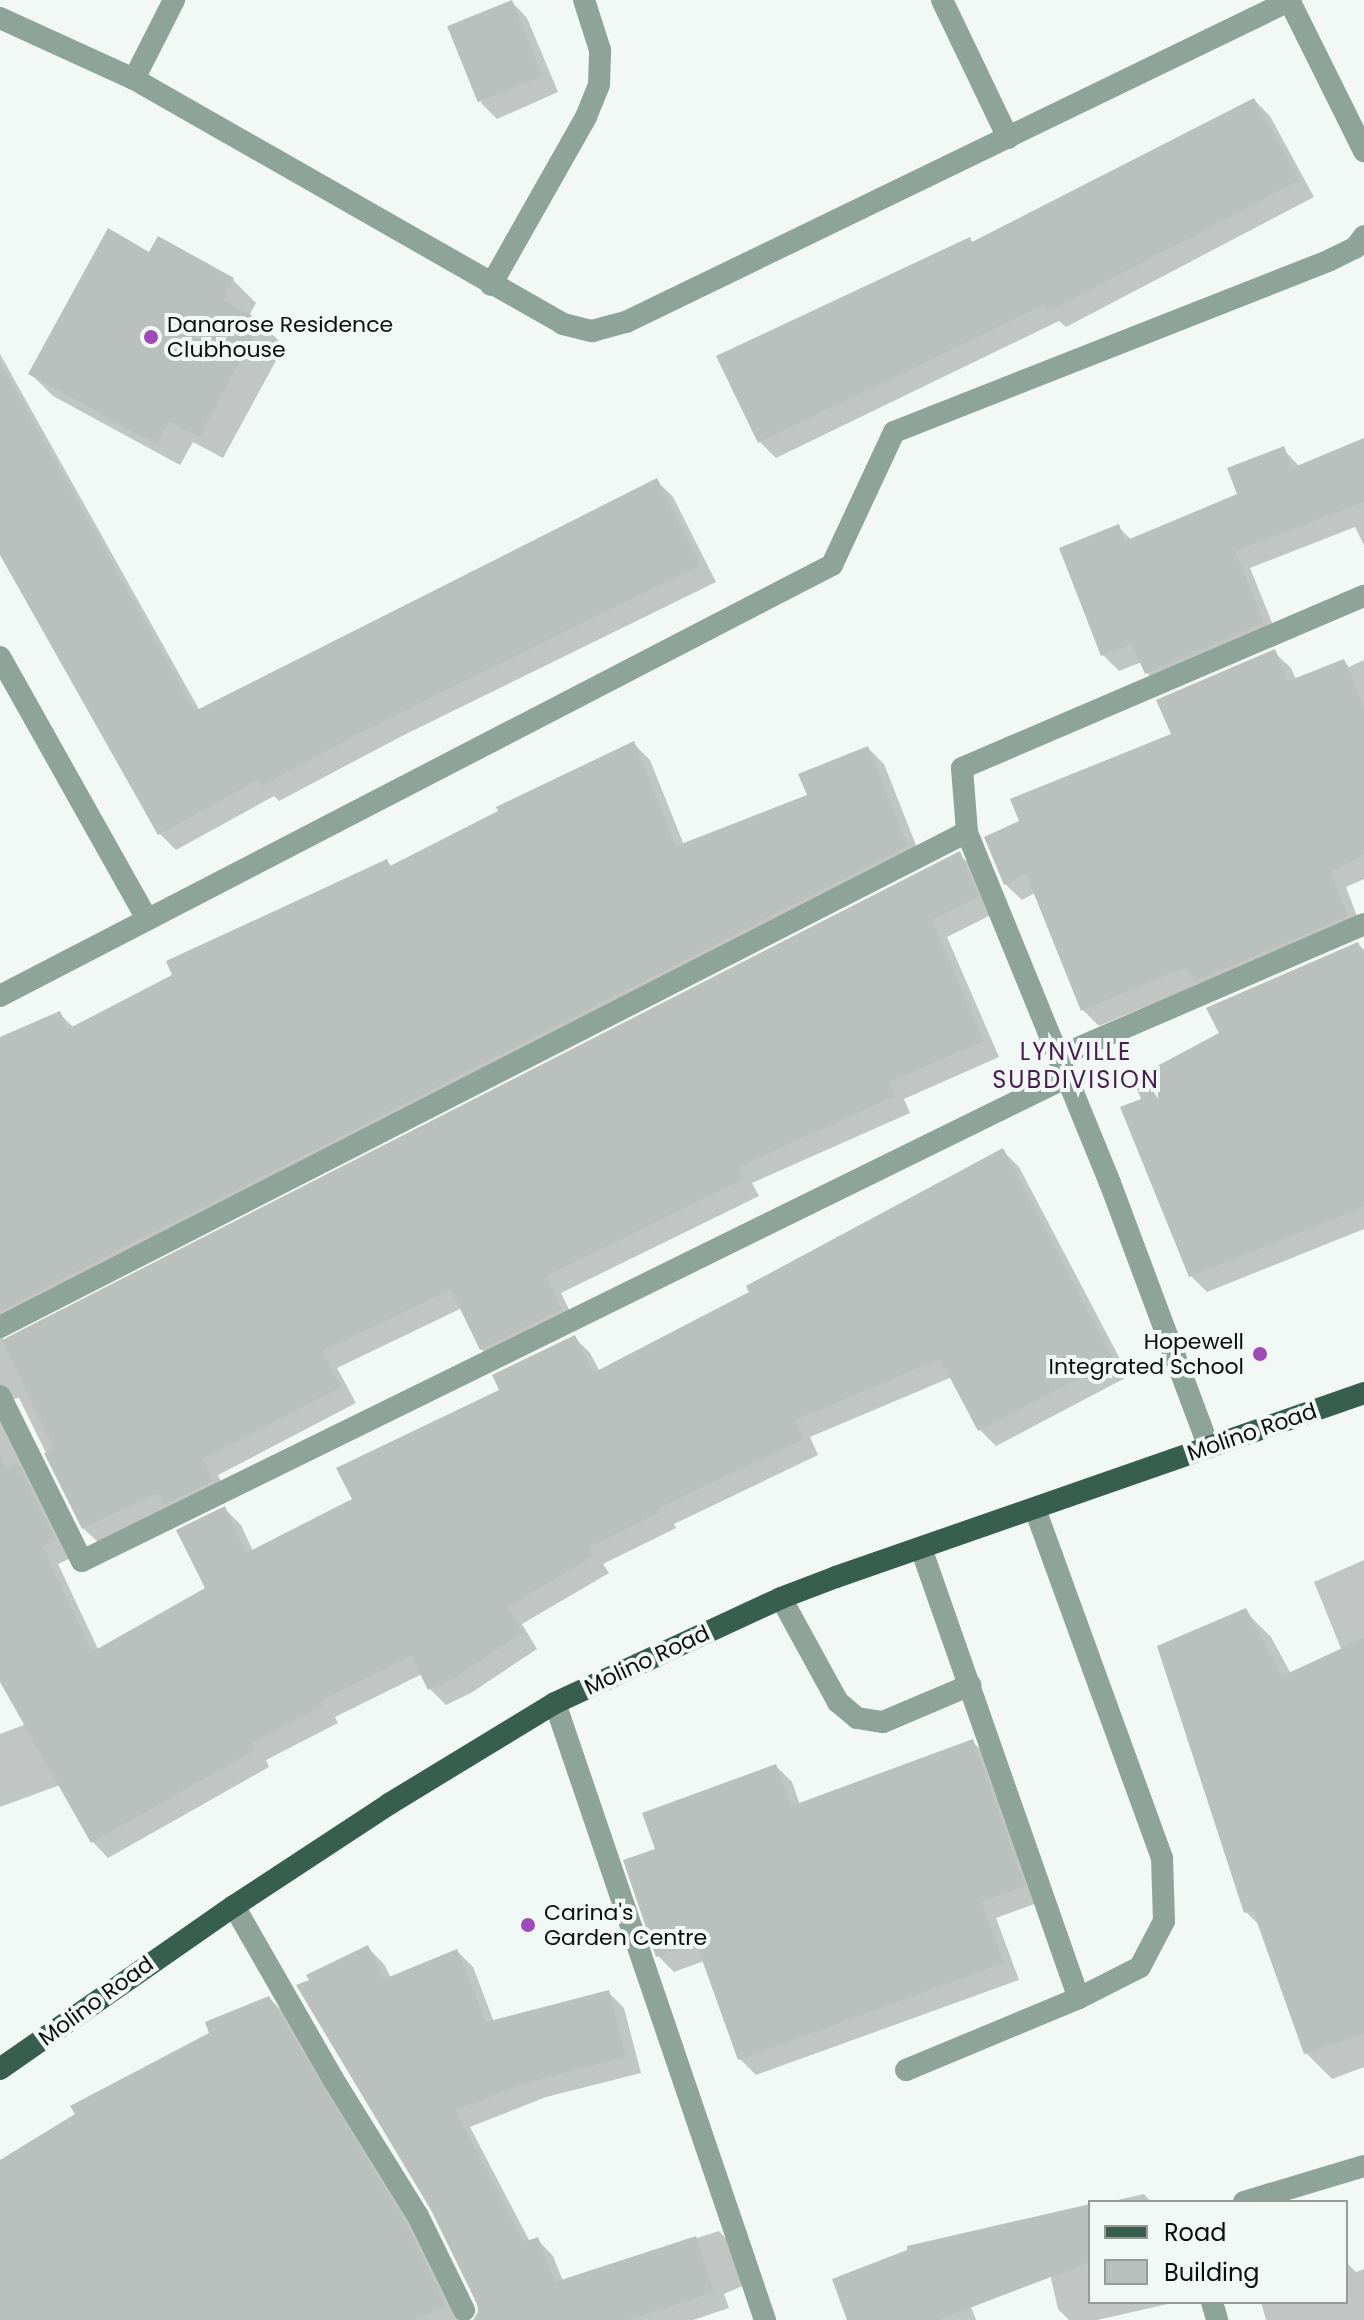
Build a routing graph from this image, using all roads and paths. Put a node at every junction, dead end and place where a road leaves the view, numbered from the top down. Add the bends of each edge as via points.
1 (174, 0) edge
2 (584, 0) edge
3 (942, 0) edge
4 (1290, 0) edge
5 (0, 18) edge
6 (134, 79) junction
7 (1008, 138) junction
8 (1364, 151) edge
9 (1364, 236) edge
10 (491, 285) junction
11 (1364, 596) edge
12 (0, 657) edge
13 (967, 832) junction
14 (147, 919) junction
15 (1364, 924) edge
16 (0, 996) edge
17 (1061, 1068) junction
18 (0, 1327) edge
19 (1364, 1393) edge
20 (0, 1396) edge
21 (1208, 1445) junction
22 (1035, 1510) junction
23 (921, 1548) junction
24 (781, 1598) junction
25 (970, 1685) junction
26 (555, 1703) junction
27 (234, 1906) junction
28 (1079, 1998) junction
29 (0, 2069) edge
30 (906, 2070) dead end
31 (1364, 2166) edge
32 (1251, 2200) edge
33 (464, 2310) dead end
34 (765, 2320) edge

1 - 6 street
2 - 10 street via 600,50 599,84 586,117
3 - 7 street
4 - 7 street
4 - 8 street
5 - 6 street
6 - 10 street
7 - 10 street via 607,329 563,324
9 - 14 street via 1355,248 1330,260 894,432 832,565
11 - 13 street via 962,768
12 - 14 street
13 - 17 street
13 - 18 street
14 - 16 street
15 - 17 street
17 - 20 street via 82,1561
17 - 21 street
19 - 21 main road, Molino Road
21 - 22 main road, Molino Road
22 - 23 main road, Molino Road
22 - 28 street via 1162,1858 1164,1921 1140,1967
23 - 24 main road, Molino Road
23 - 25 street
24 - 25 street via 838,1702 857,1718 883,1722
24 - 26 main road, Molino Road
25 - 28 street
26 - 27 main road, Molino Road
26 - 34 street
27 - 29 main road, Molino Road
27 - 33 street via 418,2216
28 - 30 street
31 - 32 street

